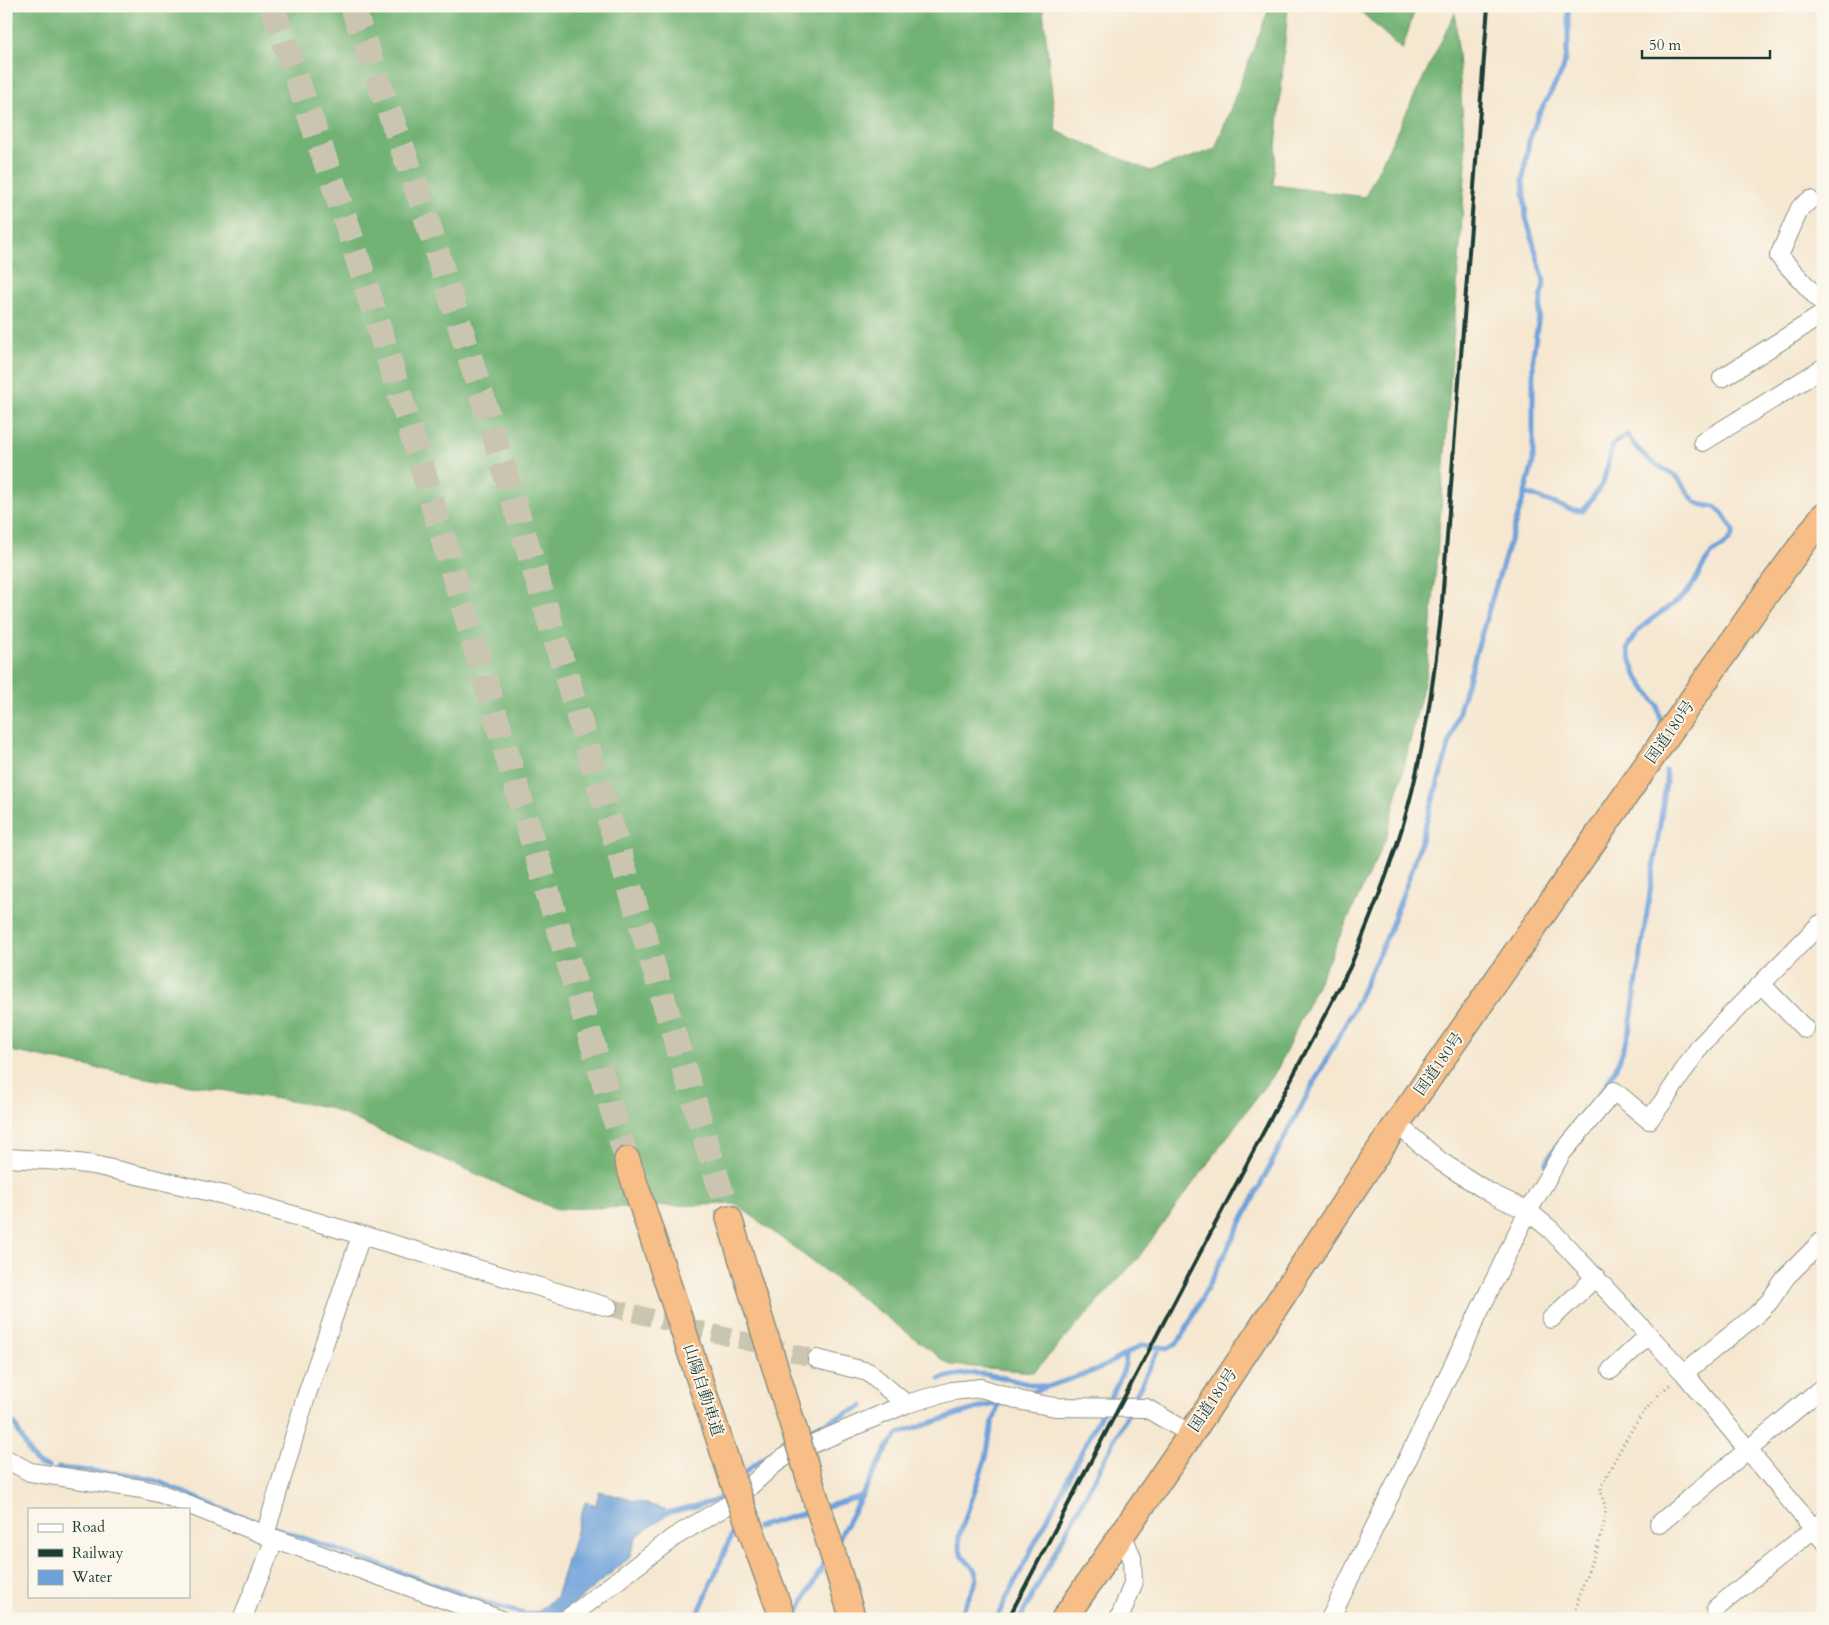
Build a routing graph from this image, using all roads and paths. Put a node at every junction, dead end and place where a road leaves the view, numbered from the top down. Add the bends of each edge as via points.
1 (1810, 200) dead end
2 (1823, 304) edge
3 (1823, 314) edge
4 (1823, 368) edge
5 (1722, 378) dead end
6 (1704, 442) dead end
7 (1823, 516) edge
8 (1820, 924) dead end
9 (1761, 984) junction
10 (1805, 1029) dead end
11 (1397, 1124) junction
12 (6, 1158) edge
13 (627, 1160) tunnel mouth
14 (1524, 1209) junction
15 (729, 1218) tunnel mouth
16 (361, 1236) junction
17 (1823, 1240) edge
18 (1596, 1278) junction
19 (608, 1307) tunnel mouth
20 (1551, 1319) dead end
21 (1649, 1335) junction
22 (817, 1359) tunnel mouth
23 (1611, 1370) dead end
24 (1684, 1373) junction
25 (1823, 1387) edge
26 (906, 1404) junction
27 (1191, 1434) junction
28 (1748, 1449) junction
29 (6, 1459) edge
30 (1659, 1524) dead end
31 (269, 1530) junction
32 (1820, 1530) edge
33 (1122, 1533) junction
34 (1715, 1609) dead end
35 (242, 1619) edge
36 (499, 1619) edge
37 (567, 1619) edge
38 (783, 1619) edge
39 (853, 1619) edge
40 (1064, 1619) edge
41 (1119, 1619) edge
42 (1330, 1619) edge
43 (1575, 1619) edge

1 - 2 street via 1800,208 1780,256
3 - 5 street
4 - 6 street
7 - 11 highway, 国道180号
8 - 9 street
9 - 10 street
9 - 14 street via 1700,1046 1649,1120 1614,1091 1562,1154
11 - 14 street via 1440,1161
11 - 27 highway, 国道180号
12 - 16 street via 94,1165 224,1195
13 - 38 highway, 山陽自動車道, bridge via 732,1478
14 - 18 street via 1552,1230
14 - 42 street
15 - 39 highway, bridge
16 - 19 street
16 - 31 street via 305,1400
17 - 24 street via 1786,1277 1763,1308
18 - 20 street
18 - 21 street
21 - 23 street
21 - 24 street
22 - 26 street via 868,1372
24 - 28 street
24 - 43 path via 1642,1414 1601,1487 1606,1503 1605,1520 1583,1582
25 - 28 street
26 - 27 street via 965,1388 981,1388 1055,1407 1146,1408
26 - 37 street via 789,1454 733,1502 674,1537
27 - 33 highway, 国道180号
28 - 30 street
28 - 32 street
29 - 31 street via 30,1472 162,1494
31 - 35 street
31 - 36 street
32 - 34 street
33 - 40 highway, 国道180号
33 - 41 street via 1132,1558 1133,1584

